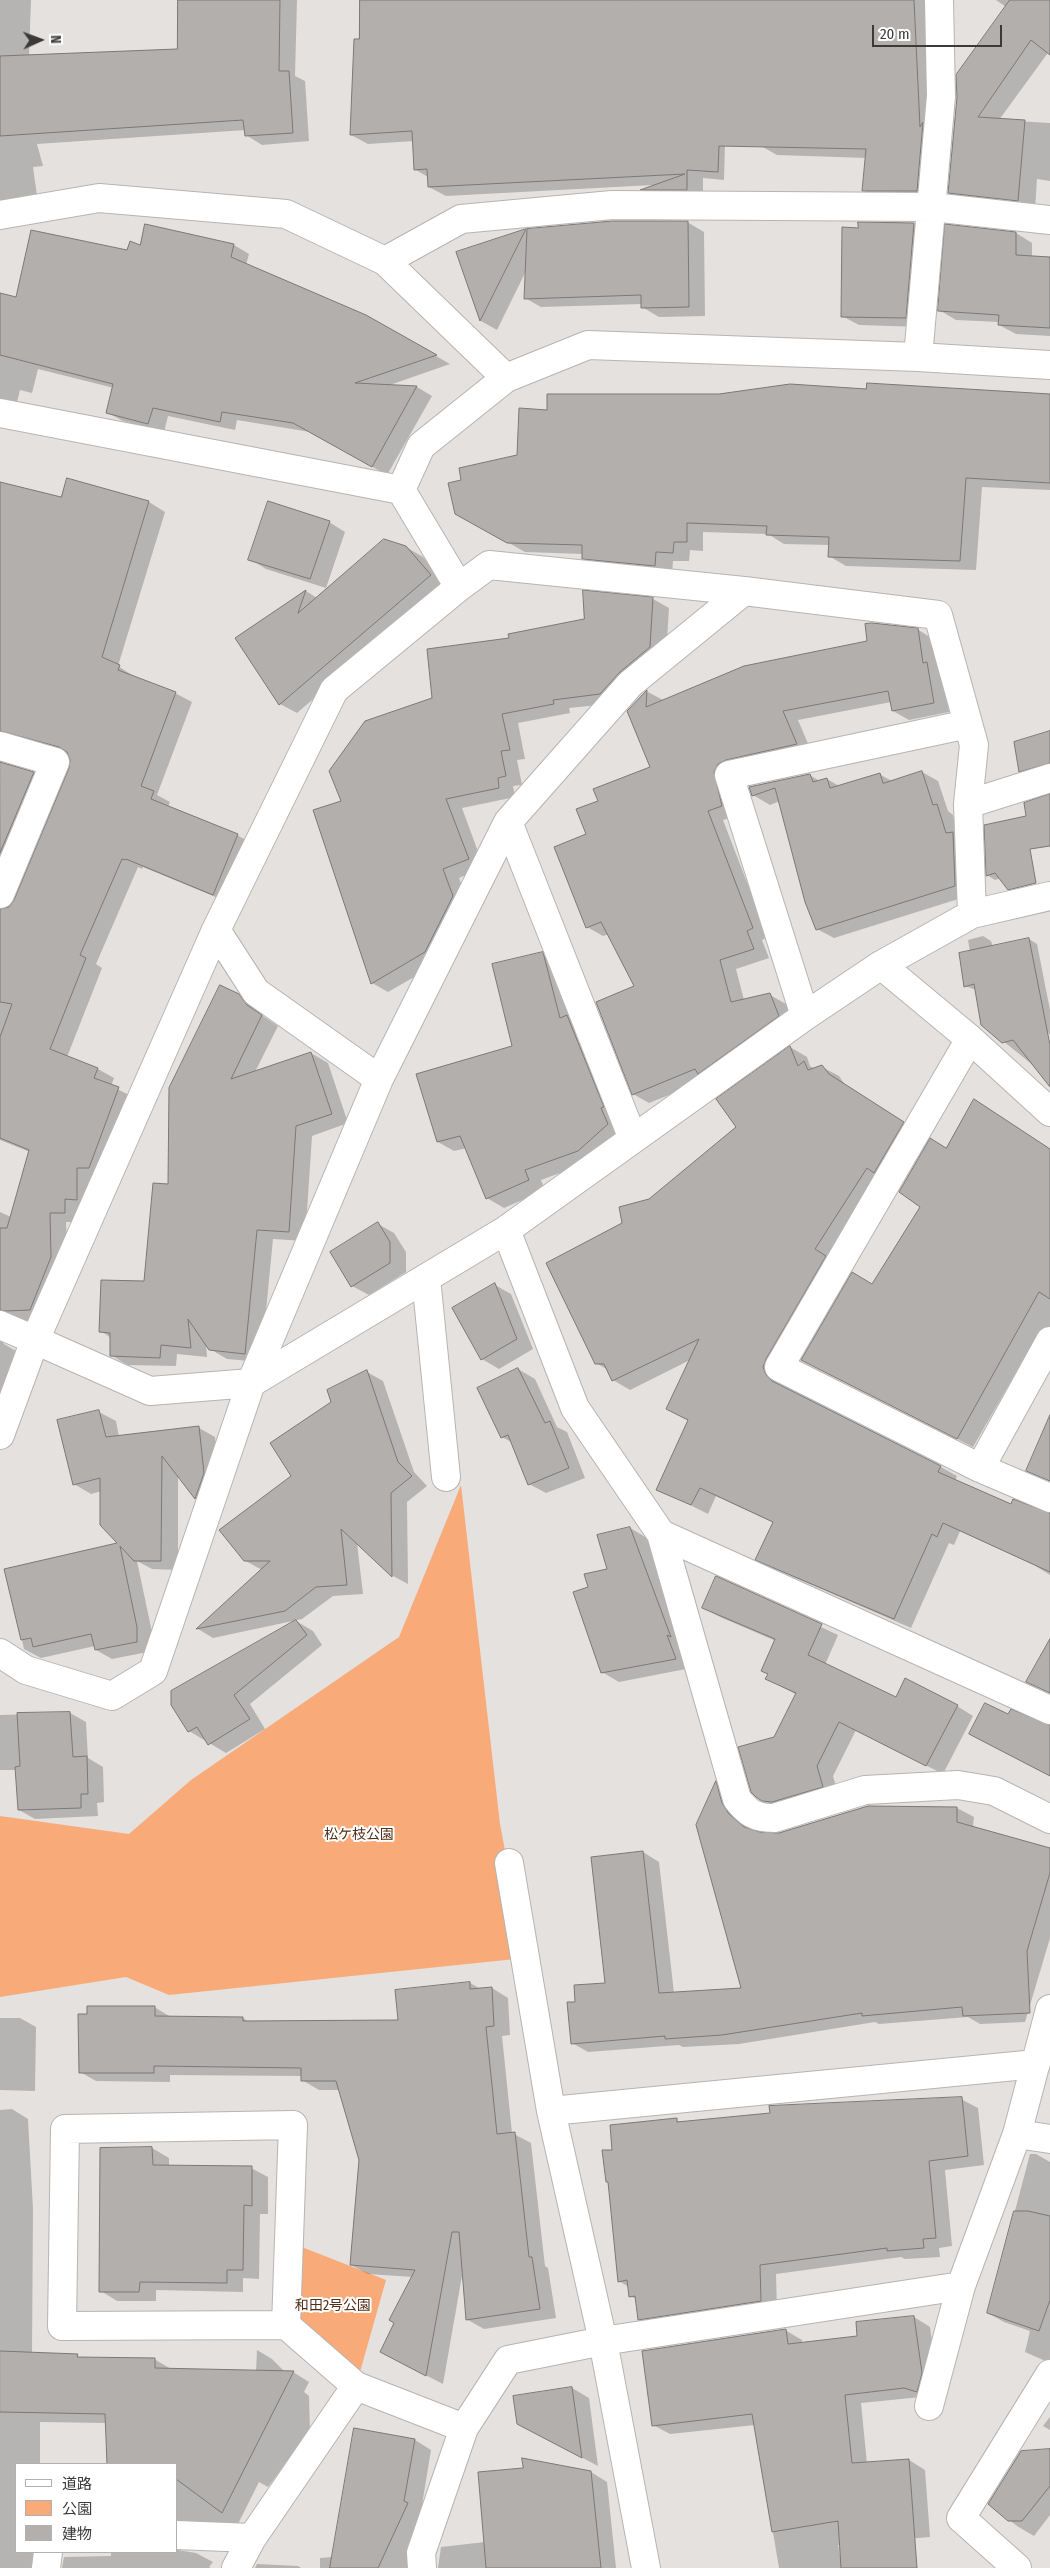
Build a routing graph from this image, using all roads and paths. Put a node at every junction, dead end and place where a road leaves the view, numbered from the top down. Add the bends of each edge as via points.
1 (939, 0) edge
2 (932, 207) junction
3 (0, 215) edge
4 (1050, 220) edge
5 (385, 261) junction
6 (918, 357) junction
7 (1050, 365) edge
8 (506, 378) junction
9 (0, 413) edge
10 (401, 490) junction
11 (459, 587) junction
12 (744, 591) junction
13 (968, 724) junction
14 (0, 746) edge
15 (1050, 778) edge
16 (968, 804) junction
17 (508, 822) junction
18 (0, 894) edge
19 (1050, 896) edge
20 (972, 914) junction
21 (216, 930) junction
22 (881, 965) junction
23 (805, 1016) junction
24 (970, 1039) junction
25 (378, 1079) junction
26 (1050, 1112) edge
27 (633, 1139) junction
28 (506, 1230) junction
29 (426, 1278) junction
30 (0, 1324) edge
31 (35, 1340) junction
32 (1050, 1341) edge
33 (251, 1383) junction
34 (0, 1435) edge
35 (980, 1468) junction
36 (446, 1477) dead end
37 (1050, 1498) edge
38 (661, 1534) junction
39 (0, 1653) edge
40 (1050, 1710) edge
41 (1050, 1819) edge
42 (509, 1863) dead end
43 (1050, 2009) edge
44 (1036, 2064) junction
45 (551, 2111) junction
46 (1017, 2134) junction
47 (1050, 2139) edge
48 (961, 2286) junction
49 (286, 2325) junction
50 (603, 2341) junction
51 (1050, 2374) edge
52 (356, 2386) junction
53 (929, 2406) dead end
54 (464, 2428) junction
55 (178, 2535) edge
56 (252, 2538) junction
57 (48, 2553) edge
58 (46, 2568) edge
59 (236, 2568) edge
60 (422, 2568) edge
61 (646, 2568) edge
62 (1017, 2568) edge

1 - 2 street via 941,96
2 - 4 street
2 - 5 street via 612,204 470,218
2 - 6 street
3 - 5 street via 99,198 286,214
5 - 8 street
6 - 7 street
6 - 8 street via 588,345
8 - 10 street via 421,446
9 - 10 street
10 - 11 street
11 - 12 street via 489,565
11 - 21 street via 334,690
12 - 13 street via 938,615
12 - 17 street via 630,684
13 - 16 street via 974,745
13 - 23 street via 729,776
14 - 18 street via 55,762
15 - 16 street
16 - 20 street
17 - 25 street
17 - 27 street
19 - 20 street
20 - 22 street
21 - 25 street via 256,992
21 - 31 street
22 - 23 street
22 - 24 street
23 - 27 street
24 - 26 street
24 - 35 street via 779,1367
25 - 33 street
27 - 28 street
28 - 29 street
28 - 38 street via 575,1408
29 - 33 street
29 - 36 street
30 - 31 street
31 - 33 street via 150,1391
31 - 34 street
32 - 35 street
33 - 39 street via 153,1671 112,1696 26,1670
35 - 37 street
38 - 40 street
38 - 41 street via 737,1799 748,1813 759,1818 774,1818 866,1790 958,1786 994,1792
42 - 45 street
43 - 44 street
44 - 45 street
44 - 46 street
45 - 50 street
46 - 47 street
46 - 48 street
48 - 50 street
48 - 53 street
49 - 49 street via 62,2326 65,2130 293,2125
49 - 52 street
50 - 54 street via 508,2360
50 - 61 street
51 - 62 street via 961,2518
52 - 54 street
52 - 56 street
54 - 60 street via 421,2553
55 - 56 street
56 - 59 street
57 - 58 street

